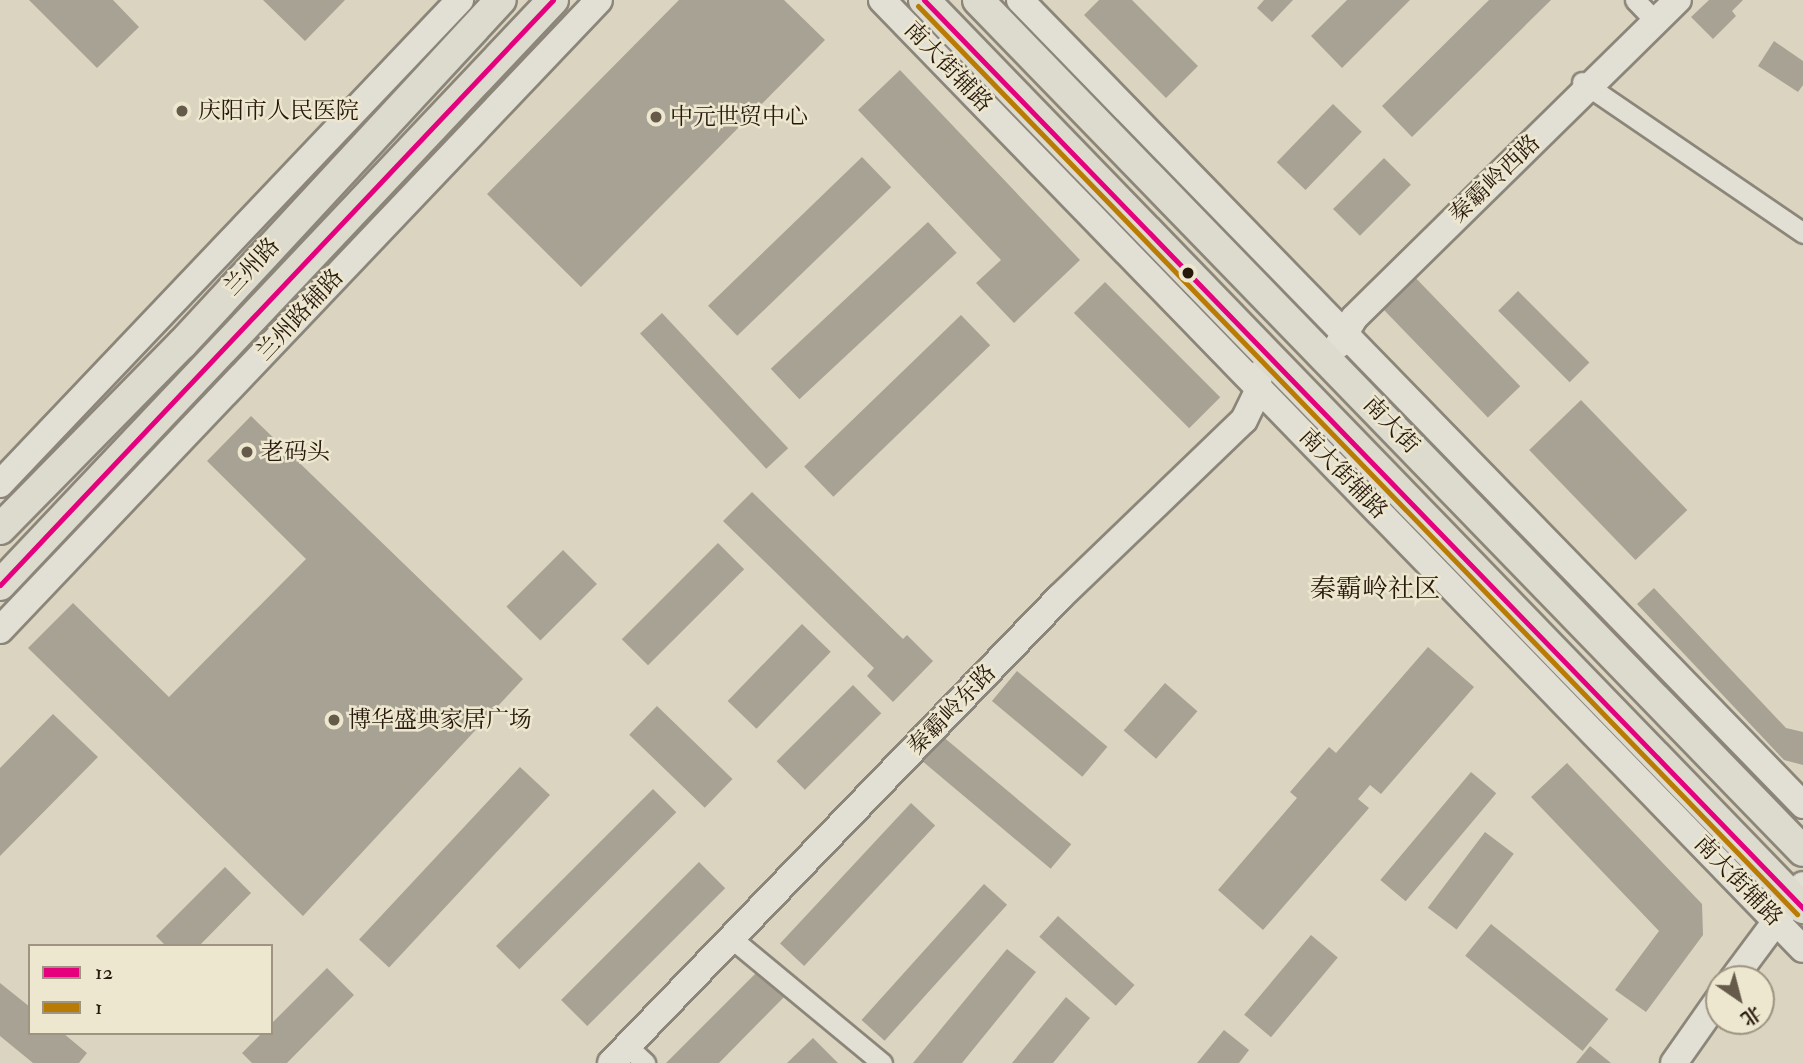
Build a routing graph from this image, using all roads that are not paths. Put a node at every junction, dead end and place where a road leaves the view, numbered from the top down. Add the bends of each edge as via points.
1 (460, 0) edge
2 (501, 0) edge
3 (554, 0) edge
4 (599, 0) edge
5 (883, 0) edge
6 (924, 0) edge
7 (978, 0) edge
8 (1020, 0) edge
9 (1678, 0) edge
10 (1652, 9) edge
11 (1586, 84) junction
12 (1803, 233) edge
13 (1292, 323) junction
14 (1338, 327) junction
15 (1257, 344) junction
16 (1340, 371) junction
17 (1258, 386) junction
18 (1314, 403) junction
19 (1279, 409) junction
20 (0, 484) edge
21 (0, 530) edge
22 (0, 585) edge
23 (0, 630) edge
24 (1803, 806) edge
25 (1803, 851) edge
26 (1795, 914) edge
27 (735, 941) junction
28 (1746, 965) edge
29 (1759, 965) edge
30 (1705, 1019) edge
31 (1709, 1035) edge
32 (628, 1057) edge
33 (882, 1063) edge
34 (1674, 1063) edge
35 (1689, 1063) edge

1 - 20 street
2 - 21 main road, 兰州路 via 182,344
3 - 22 main road, 兰州路
4 - 23 street, 兰州路辅路
5 - 17 street, 南大街辅路
6 - 15 main road, 南大街
7 - 13 main road, 南大街
8 - 14 street
9 - 10 street, 秦霸岭西路
10 - 11 street, 秦霸岭西路
11 - 12 street
11 - 14 street, 秦霸岭西路
13 - 14 street
13 - 16 main road, 南大街
14 - 16 street
14 - 24 street
15 - 17 street, 秦霸岭东路
15 - 18 main road, 南大街
16 - 25 main road, 南大街
17 - 19 street, 南大街辅路
17 - 27 street, 秦霸岭东路 via 1244,420 1060,597
18 - 19 street, 秦霸岭东路
18 - 26 main road, 南大街
19 - 26 street, 南大街辅路
19 - 27 street, 秦霸岭东路 via 1250,427 1066,604
26 - 28 street
26 - 29 street
27 - 32 street, 秦霸岭东路
27 - 33 street
30 - 34 street
31 - 35 street

